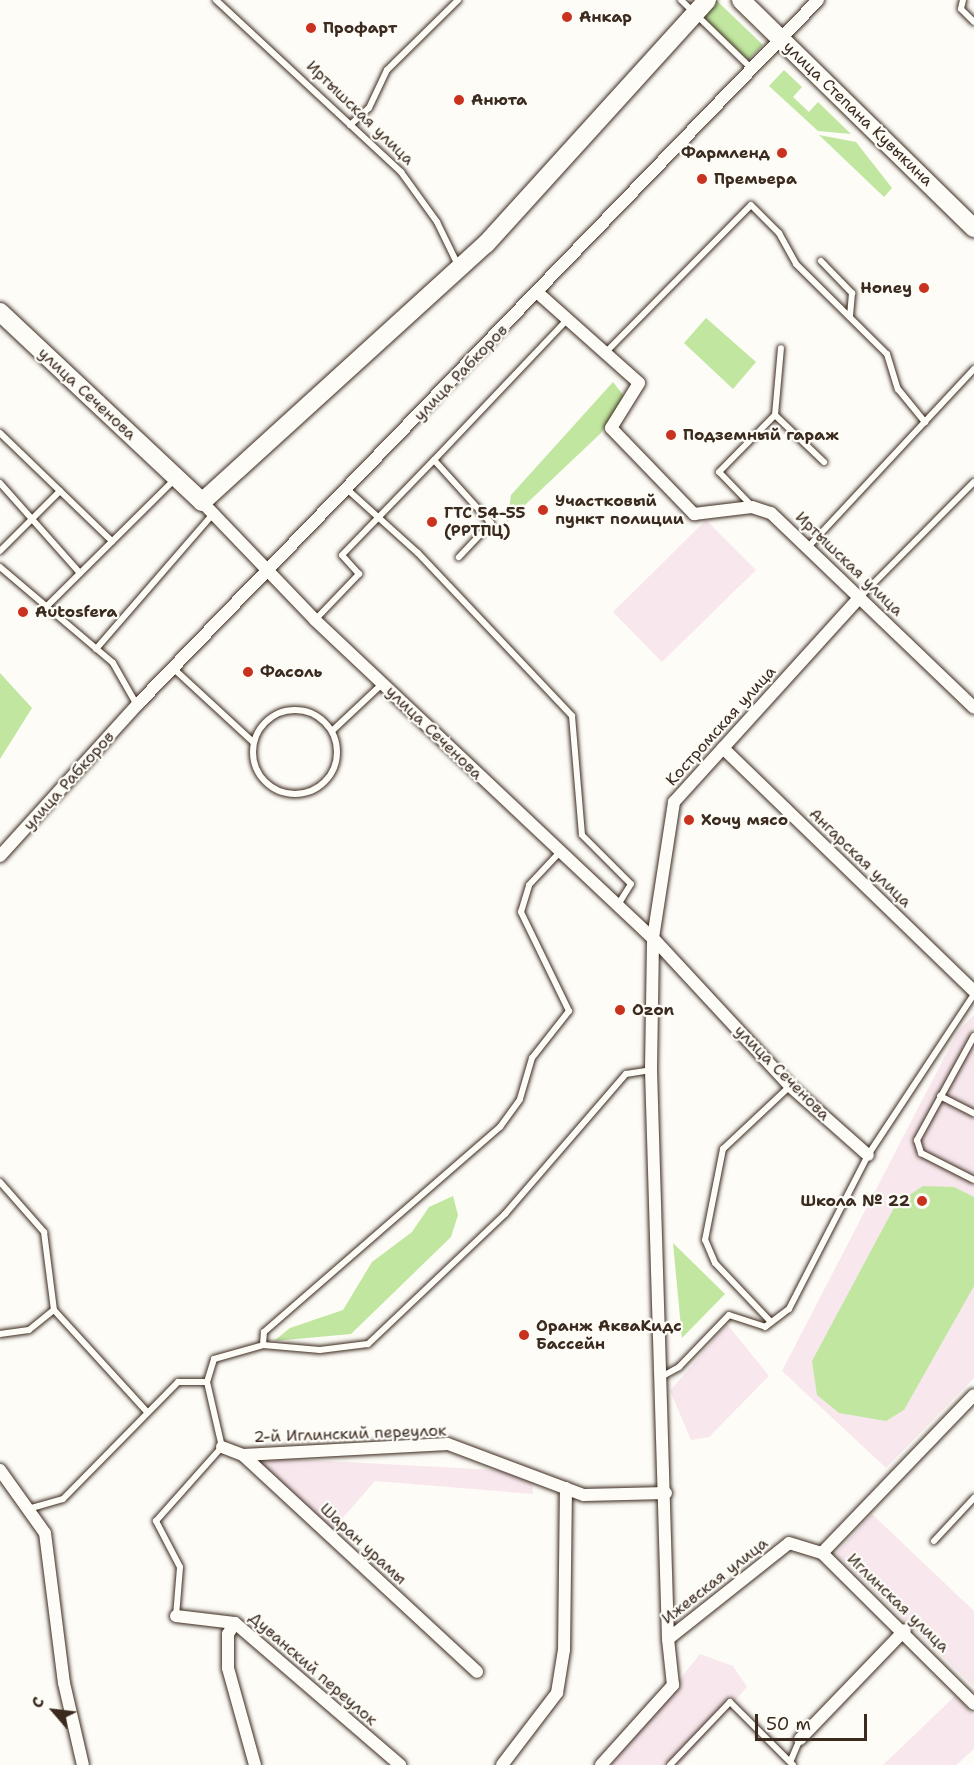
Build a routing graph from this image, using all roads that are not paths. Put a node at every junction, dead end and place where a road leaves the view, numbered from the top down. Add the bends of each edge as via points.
1 (216, 0) edge
2 (458, 0) edge
3 (741, 0) edge
4 (818, 0) edge
5 (963, 0) edge
6 (694, 4) edge
7 (974, 22) edge
8 (780, 38) junction
9 (751, 68) junction
10 (350, 125) junction
11 (974, 228) edge
12 (821, 261) dead end
13 (459, 268) junction
14 (538, 293) junction
15 (0, 312) edge
16 (850, 317) junction
17 (569, 318) junction
18 (781, 348) dead end
19 (606, 352) junction
20 (974, 369) edge
21 (775, 415) junction
22 (925, 422) junction
23 (0, 433) edge
24 (434, 460) junction
25 (824, 462) dead end
26 (177, 478) junction
27 (974, 482) edge
28 (0, 483) edge
29 (348, 490) junction
30 (60, 491) junction
31 (752, 507) junction
32 (208, 508) junction
33 (375, 518) junction
34 (31, 520) junction
35 (112, 541) junction
36 (808, 546) junction
37 (0, 551) edge
38 (459, 557) dead end
39 (0, 567) edge
40 (266, 571) junction
41 (80, 573) junction
42 (861, 597) junction
43 (45, 608) junction
44 (315, 620) junction
45 (96, 649) junction
46 (174, 669) junction
47 (382, 684) junction
48 (137, 705) junction
49 (974, 708) edge
50 (332, 731) junction
51 (253, 742) junction
52 (723, 748) junction
53 (559, 853) junction
54 (0, 856) edge
55 (618, 905) junction
56 (653, 938) junction
57 (974, 992) edge
58 (974, 1036) edge
59 (651, 1070) junction
60 (790, 1086) junction
61 (940, 1096) junction
62 (974, 1113) edge
63 (868, 1155) junction
64 (974, 1180) edge
65 (0, 1182) edge
66 (54, 1310) junction
67 (771, 1322) junction
68 (0, 1334) edge
69 (263, 1345) junction
70 (661, 1377) junction
71 (207, 1382) junction
72 (974, 1395) edge
73 (148, 1413) junction
74 (222, 1447) junction
75 (243, 1455) junction
76 (0, 1470) edge
77 (566, 1488) junction
78 (666, 1493) junction
79 (974, 1498) edge
80 (28, 1509) junction
81 (934, 1541) dead end
82 (822, 1553) junction
83 (176, 1616) joint
84 (235, 1623) junction
85 (905, 1630) junction
86 (668, 1639) junction
87 (477, 1672) dead end
88 (974, 1704) edge
89 (800, 1739) joint
90 (792, 1763) edge
91 (83, 1765) edge
92 (255, 1765) edge
93 (399, 1765) edge
94 (502, 1765) edge
95 (601, 1765) edge
96 (670, 1765) edge

1 - 10 lane, Иртышская улица
2 - 10 lane via 387,70 369,108
3 - 8 street, улица Степана Кувыкина
4 - 8 street, улица Рабкоров
5 - 7 lane via 961,9
6 - 9 lane
6 - 13 street
8 - 9 street, улица Рабкоров
8 - 11 street, улица Степана Кувыкина
9 - 14 street, улица Рабкоров
10 - 13 lane, Иртышская улица via 401,172 437,222
12 - 16 lane via 852,292
13 - 32 street
14 - 17 street
14 - 29 street, улица Рабкоров
15 - 26 street, улица Сеченова
16 - 19 lane via 796,264 779,233 750,206
16 - 22 lane via 887,354 898,389
17 - 19 street
17 - 24 lane
18 - 21 lane
19 - 31 street via 639,383 611,428 694,514
20 - 22 lane
21 - 25 lane
21 - 31 lane via 719,472
22 - 36 lane
23 - 30 lane
24 - 33 lane
24 - 38 lane via 491,523
26 - 32 street, улица Сеченова
26 - 35 lane
27 - 42 lane
28 - 34 lane
29 - 33 lane
29 - 40 street, улица Рабкоров
30 - 34 lane
30 - 35 lane
31 - 36 street, Иртышская улица via 771,513
32 - 40 street, улица Сеченова
32 - 45 lane
33 - 44 lane via 342,555 359,574
33 - 55 lane via 418,553 572,716 582,835 631,884
34 - 37 lane
34 - 41 lane
35 - 41 lane
36 - 42 street, Иртышская улица
39 - 43 lane
40 - 44 street, улица Сеченова
40 - 46 street, улица Рабкоров
41 - 43 lane
42 - 49 street, Иртышская улица
42 - 52 street, Костромская улица
43 - 45 lane
44 - 47 street, улица Сеченова
45 - 48 lane via 127,682
46 - 48 street, улица Рабкоров
46 - 51 lane
47 - 50 lane
47 - 53 street, улица Сеченова
48 - 54 street, улица Рабкоров
50 - 51 lane via 309,712 283,711 259,729
50 - 51 lane via 337,754 333,771 324,783 298,795 265,783 254,764
52 - 56 street, Костромская улица via 674,802
52 - 57 street, Ангарская улица
53 - 55 street, улица Сеченова
53 - 69 lane via 529,885 521,912 569,1011 532,1058 520,1099 500,1127 264,1332
55 - 56 street, улица Сеченова
56 - 59 street, Костромская улица
56 - 60 street, улица Сеченова
57 - 63 lane
58 - 61 lane
59 - 69 lane via 626,1074 505,1214 368,1344 320,1350
59 - 70 street, Костромская улица
60 - 63 street, улица Сеченова
60 - 67 lane via 723,1149 705,1240 715,1263
61 - 62 lane
61 - 64 lane via 917,1140 921,1153
63 - 67 lane via 789,1309
65 - 66 lane via 44,1232
66 - 68 lane via 29,1330
66 - 73 lane
67 - 70 lane via 765,1327 729,1315 679,1367
69 - 71 lane via 214,1359
70 - 78 street, Костромская улица
71 - 73 lane via 178,1382
71 - 74 lane
72 - 82 street
73 - 80 lane via 63,1499
74 - 75 street, Шаран урамы
74 - 83 lane via 156,1521 180,1567
75 - 77 street, 2-й Иглинский переулок via 448,1444
75 - 87 street, Шаран урамы
76 - 80 street
77 - 78 street, 2-й Иглинский переулок via 584,1495
77 - 94 street via 564,1650 557,1692
78 - 86 street, Костромская улица
79 - 81 lane
80 - 91 street via 45,1533 64,1683
82 - 85 street, Иглинская улица
82 - 86 street, Ижевская улица via 789,1543
83 - 84 street
84 - 92 street, Дуванский переулок via 228,1634 228,1668
84 - 93 street, Дуванский переулок
85 - 88 street, Иглинская улица
85 - 89 street
86 - 95 street, Ижевская улица via 673,1685
89 - 90 lane
90 - 96 lane via 730,1702

